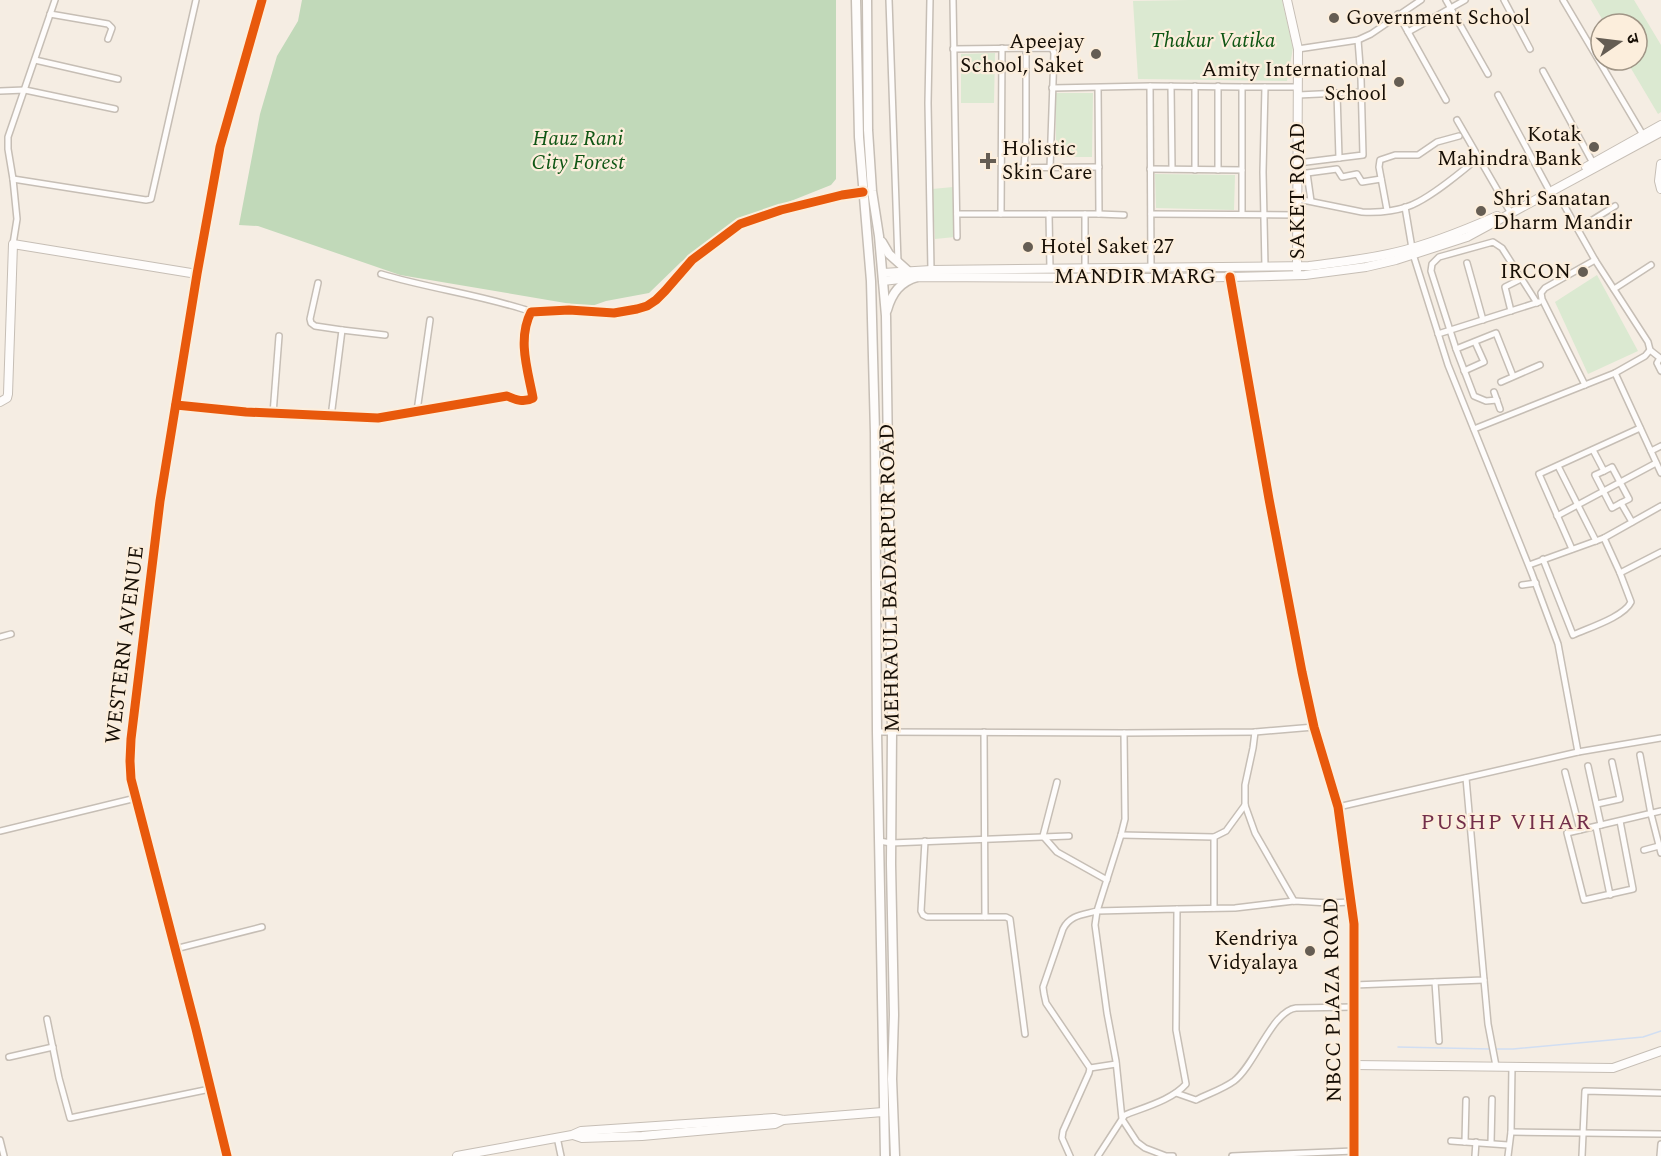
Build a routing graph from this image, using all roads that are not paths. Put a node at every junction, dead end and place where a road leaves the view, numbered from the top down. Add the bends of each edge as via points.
1 (55, 0) edge
2 (196, 0) edge
3 (262, 0) edge
4 (856, 0) edge
5 (867, 0) edge
6 (889, 0) edge
7 (930, 0) edge
8 (953, 0) edge
9 (1287, 0) edge
10 (1421, 0) edge
11 (1446, 0) edge
12 (1465, 0) edge
13 (1504, 0) edge
14 (1563, 0) edge
15 (1450, 8) junction
16 (50, 14) junction
17 (1398, 14) junction
18 (1408, 32) junction
19 (108, 39) dead end
20 (1359, 40) junction
21 (1002, 48) junction
22 (1026, 48) junction
23 (953, 49) junction
24 (1298, 49) junction
25 (1530, 49) dead end
26 (35, 60) junction
27 (1542, 71) dead end
28 (1488, 74) dead end
29 (118, 79) dead end
30 (1150, 86) junction
31 (1171, 86) junction
32 (1195, 86) junction
33 (1218, 86) junction
34 (1242, 87) junction
35 (1265, 87) junction
36 (1052, 88) junction
37 (1098, 88) junction
38 (25, 90) junction
39 (0, 91) edge
40 (1298, 91) junction
41 (1362, 92) junction
42 (1337, 93) junction
43 (1498, 95) dead end
44 (1446, 100) dead end
45 (116, 110) dead end
46 (1457, 120) dead end
47 (1658, 130) edge
48 (1459, 136) dead end
49 (1644, 138) junction
50 (1339, 158) junction
51 (1298, 163) junction
52 (1472, 163) dead end
53 (1593, 163) junction
54 (1661, 164) edge
55 (1099, 167) junction
56 (1003, 168) junction
57 (1024, 168) junction
58 (1050, 168) junction
59 (1150, 169) junction
60 (1172, 169) junction
61 (1195, 170) junction
62 (1218, 170) junction
63 (1242, 170) junction
64 (1307, 174) junction
65 (1298, 176) junction
66 (14, 179) junction
67 (1382, 179) junction
68 (1548, 188) junction
69 (1661, 189) edge
70 (863, 192) junction
71 (1298, 199) junction
72 (1311, 201) junction
73 (1564, 205) dead end
74 (1615, 206) dead end
75 (1405, 207) junction
76 (1387, 210) junction
77 (1509, 210) junction
78 (957, 214) junction
79 (1002, 214) junction
80 (1049, 214) junction
81 (1085, 214) junction
82 (1099, 214) junction
83 (1150, 214) junction
84 (1242, 214) junction
85 (1264, 214) junction
86 (1124, 215) dead end
87 (1297, 215) junction
88 (1578, 229) junction
89 (879, 236) junction
90 (957, 237) dead end
91 (13, 244) junction
92 (1413, 251) junction
93 (1596, 260) junction
94 (898, 263) junction
95 (1467, 263) dead end
96 (1651, 265) dead end
97 (1151, 267) junction
98 (1265, 267) junction
99 (1085, 268) junction
100 (1050, 269) junction
101 (931, 270) junction
102 (908, 271) junction
103 (1297, 271) junction
104 (197, 274) junction
105 (381, 274) dead end
106 (883, 277) junction
107 (917, 277) junction
108 (1230, 277) junction
109 (1521, 279) junction
110 (318, 283) dead end
111 (1614, 289) junction
112 (1540, 302) junction
113 (1511, 311) junction
114 (532, 312) junction
115 (886, 316) junction
116 (430, 320) dead end
117 (1483, 320) junction
118 (1449, 331) junction
119 (342, 332) junction
120 (1438, 334) junction
121 (385, 335) dead end
122 (279, 336) dead end
123 (1475, 342) junction
124 (1456, 349) junction
125 (1650, 350) junction
126 (1660, 358) edge
127 (1540, 365) dead end
128 (1464, 370) junction
129 (1661, 371) edge
130 (1615, 373) junction
131 (1513, 376) junction
132 (1501, 382) dead end
133 (1585, 385) junction
134 (1494, 392) dead end
135 (1497, 400) junction
136 (0, 402) edge
137 (176, 405) junction
138 (1500, 409) dead end
139 (417, 411) junction
140 (273, 414) junction
141 (331, 417) junction
142 (1640, 428) junction
143 (1474, 429) junction
144 (875, 433) junction
145 (888, 433) junction
146 (1661, 446) edge
147 (1593, 450) junction
148 (1651, 451) junction
149 (1656, 463) junction
150 (1558, 466) junction
151 (1604, 471) junction
152 (1661, 473) edge
153 (1620, 482) junction
154 (1603, 491) junction
155 (1621, 503) junction
156 (1578, 505) junction
157 (1661, 506) edge
158 (1557, 516) junction
159 (1632, 522) junction
160 (1604, 538) junction
161 (1596, 541) junction
162 (1572, 549) junction
163 (1661, 552) edge
164 (1544, 559) junction
165 (1529, 565) junction
166 (1620, 573) junction
167 (1536, 583) junction
168 (1522, 585) dead end
169 (10, 634) dead end
170 (0, 637) edge
171 (1314, 727) junction
172 (877, 732) junction
173 (892, 732) junction
174 (984, 732) junction
175 (1255, 732) junction
176 (1124, 733) junction
177 (1661, 738) edge
178 (1578, 752) junction
179 (1640, 754) dead end
180 (1612, 762) dead end
181 (1588, 766) dead end
182 (1565, 772) dead end
183 (1467, 778) junction
184 (1057, 782) dead end
185 (136, 798) junction
186 (1597, 804) junction
187 (1245, 805) junction
188 (1338, 807) junction
189 (1661, 811) edge
190 (1651, 814) junction
191 (1620, 821) junction
192 (1598, 826) junction
193 (1580, 830) junction
194 (0, 831) edge
195 (1121, 835) junction
196 (1043, 836) junction
197 (1069, 836) dead end
198 (1214, 837) junction
199 (984, 839) junction
200 (879, 841) junction
201 (925, 841) junction
202 (891, 843) junction
203 (1659, 846) junction
204 (1644, 850) dead end
205 (1661, 853) edge
206 (1107, 880) junction
207 (1610, 895) junction
208 (1294, 901) junction
209 (1351, 902) junction
210 (1214, 908) junction
211 (1177, 909) junction
212 (1096, 911) junction
213 (985, 917) junction
214 (262, 927) dead end
215 (175, 949) junction
216 (1484, 980) junction
217 (1435, 982) junction
218 (1354, 986) junction
219 (1354, 1007) junction
220 (47, 1019) dead end
221 (1025, 1034) dead end
222 (1439, 1041) dead end
223 (53, 1047) junction
224 (1661, 1051) edge
225 (9, 1057) dead end
226 (1116, 1064) junction
227 (1354, 1065) junction
228 (1496, 1066) junction
229 (1512, 1066) junction
230 (1090, 1068) junction
231 (210, 1089) junction
232 (1176, 1093) junction
233 (1661, 1093) edge
234 (1492, 1099) dead end
235 (1466, 1100) dead end
236 (883, 1112) junction
237 (1122, 1119) junction
238 (1511, 1132) junction
239 (1583, 1133) junction
240 (1661, 1134) edge
241 (557, 1137) junction
242 (0, 1140) edge
243 (1450, 1141) dead end
244 (1465, 1142) junction
245 (1476, 1142) junction
246 (1491, 1143) junction
247 (1661, 1144) edge
248 (1508, 1145) junction
249 (1354, 1154) edge
250 (1305, 1155) edge
251 (4, 1156) edge
252 (227, 1156) edge
253 (457, 1156) edge
254 (561, 1156) edge
255 (885, 1156) edge
256 (895, 1156) edge
257 (1070, 1156) edge
258 (1098, 1156) edge
259 (1166, 1156) edge
260 (1173, 1156) edge
261 (1232, 1156) edge
262 (1475, 1156) edge
263 (1508, 1156) edge
264 (1582, 1156) edge
265 (1660, 1156) edge

1 - 16 street
2 - 66 street via 151,199
3 - 104 street, WESTERN AVENUE via 220,147
4 - 70 main road
5 - 89 main road, MEHRAULI BADARPUR ROAD via 868,130
6 - 94 street
7 - 101 street
8 - 23 street
9 - 24 street, SAKET ROAD
10 - 17 street
11 - 15 street
12 - 15 street
13 - 25 street
14 - 49 street
15 - 18 street
15 - 28 street
16 - 19 street via 108,24 112,28
16 - 26 street
17 - 18 street
17 - 20 street
18 - 44 street
20 - 24 street
20 - 41 street
21 - 22 street
21 - 23 street
21 - 56 street
22 - 36 street via 1052,48
22 - 57 street
23 - 78 street
24 - 40 street, SAKET ROAD
26 - 29 street
26 - 38 street
27 - 53 street
30 - 31 street
30 - 37 street
30 - 59 street
31 - 32 street
31 - 60 street
32 - 33 street
32 - 61 street
33 - 34 street
33 - 62 street
34 - 35 street
34 - 63 street
35 - 40 street
35 - 85 street
36 - 37 street
36 - 58 street
37 - 55 street
38 - 39 street
38 - 45 street
38 - 66 street via 8,136
40 - 42 street
40 - 51 street, SAKET ROAD
41 - 42 street
41 - 50 street via 1363,155
42 - 50 street
43 - 68 street
46 - 77 street
47 - 49 street
48 - 67 street via 1437,142 1418,155 1383,158 1379,162
49 - 53 street, MANDIR MARG
49 - 92 street, MANDIR MARG via 1467,237
50 - 51 street
51 - 65 street, SAKET ROAD
52 - 75 street via 1419,202
53 - 68 street, MANDIR MARG
54 - 69 street
55 - 58 street
55 - 82 street
56 - 57 street
56 - 79 street
57 - 58 street
59 - 60 street
59 - 83 street
60 - 61 street
61 - 62 street
62 - 63 street
63 - 84 street
64 - 65 street
64 - 67 street via 1337,169 1342,177 1357,174 1362,182
64 - 72 street
65 - 71 street, SAKET ROAD
66 - 91 street via 17,225
67 - 76 street
68 - 77 street, MANDIR MARG
70 - 114 street via 781,210 740,224 692,260 647,306 614,313
70 - 144 main road, MEHRAULI BADARPUR ROAD via 870,257
71 - 72 street
71 - 87 street, SAKET ROAD
72 - 76 street via 1362,212
73 - 88 street
74 - 88 street
75 - 76 street
75 - 92 street
77 - 92 street, MANDIR MARG
78 - 79 street
78 - 90 street
79 - 80 street
80 - 81 street
80 - 100 street
81 - 82 street
81 - 99 street
82 - 86 street
83 - 84 street
83 - 97 street
84 - 85 street
85 - 87 street
85 - 98 street
87 - 103 street, SAKET ROAD
88 - 93 street
89 - 94 main road
89 - 106 main road, MEHRAULI BADARPUR ROAD
91 - 104 street
91 - 136 street via 8,394
92 - 103 street, MANDIR MARG
92 - 120 street
93 - 111 street
93 - 112 street via 1545,288
94 - 102 main road
95 - 117 street
96 - 111 street
97 - 98 street, MANDIR MARG
97 - 99 street, MANDIR MARG
98 - 103 street, MANDIR MARG
99 - 100 street, MANDIR MARG
100 - 101 street, MANDIR MARG
101 - 102 street, MANDIR MARG
102 - 106 street, MANDIR MARG
103 - 108 street, MANDIR MARG
104 - 137 street, WESTERN AVENUE
105 - 114 street
106 - 107 street, MANDIR MARG
106 - 115 main road, MEHRAULI BADARPUR ROAD
107 - 108 street, MANDIR MARG
107 - 115 main road via 896,290
108 - 171 street, NBCC PLAZA ROAD
109 - 112 street
109 - 113 street via 1505,287
109 - 118 street via 1498,243 1435,260 1431,268
110 - 119 street via 310,322
111 - 125 street
112 - 113 street
112 - 133 street
113 - 117 street
114 - 139 street via 526,323 524,353 533,399 517,401 507,396
115 - 145 main road, MEHRAULI BADARPUR ROAD
116 - 139 street
117 - 118 street
118 - 120 street
118 - 124 street
119 - 121 street
119 - 141 street
120 - 143 street
122 - 140 street
123 - 124 street
123 - 128 street via 1484,362
123 - 131 street via 1496,333
124 - 128 street
125 - 126 street
125 - 130 street
126 - 129 street via 1657,363
127 - 131 street
128 - 135 street via 1474,396
130 - 133 street
130 - 142 street
131 - 132 street
133 - 143 street
134 - 135 street
135 - 138 street
137 - 140 street
137 - 185 street, WESTERN AVENUE via 160,501 131,739 130,770
139 - 141 street via 378,418
140 - 141 street
142 - 147 street
142 - 148 street
143 - 165 street
144 - 145 main road
144 - 172 main road, MEHRAULI BADARPUR ROAD
145 - 173 main road, MEHRAULI BADARPUR ROAD
146 - 148 street
147 - 150 street
147 - 151 street
148 - 149 street
149 - 152 street
149 - 153 street
150 - 156 street
150 - 158 street via 1539,474
151 - 153 street via 1612,467
151 - 154 street via 1595,475
153 - 154 street
153 - 155 street via 1629,498
154 - 155 street via 1612,508
154 - 156 street
155 - 159 street
156 - 158 street
156 - 161 street
157 - 159 street
158 - 162 street
159 - 160 street
160 - 161 street
160 - 166 street
161 - 162 street
162 - 164 street
163 - 166 street
164 - 165 street
164 - 166 street via 1573,635 1629,608 1631,602
165 - 167 street
167 - 168 street
167 - 178 street via 1558,644
169 - 170 street
171 - 175 street
171 - 188 street, NBCC PLAZA ROAD
172 - 173 street
172 - 200 main road, MEHRAULI BADARPUR ROAD
173 - 174 street
173 - 202 main road, MEHRAULI BADARPUR ROAD
174 - 176 street
174 - 199 street
175 - 176 street
175 - 187 street
176 - 195 street via 1126,807
177 - 178 street
178 - 183 street
179 - 190 street
180 - 186 street via 1620,799
181 - 186 street
182 - 193 street
183 - 188 street
183 - 216 street
184 - 196 street
185 - 194 street
185 - 215 street, WESTERN AVENUE
186 - 192 street
187 - 198 street via 1226,831
187 - 208 street via 1255,833
188 - 209 street, NBCC PLAZA ROAD
189 - 190 street
190 - 191 street
190 - 203 street
191 - 192 street
191 - 207 street via 1634,889
192 - 193 street
192 - 207 street
193 - 207 street via 1567,833 1584,900
195 - 198 street
195 - 206 street
196 - 197 street
196 - 199 street
196 - 206 street via 1057,852
198 - 210 street
199 - 201 street
199 - 213 street
200 - 202 street
200 - 236 main road, MEHRAULI BADARPUR ROAD
201 - 202 street
201 - 213 street via 923,915
202 - 256 main road, MEHRAULI BADARPUR ROAD
203 - 204 street
203 - 205 street
206 - 212 street
208 - 209 street
208 - 210 street
209 - 218 street, NBCC PLAZA ROAD
210 - 211 street
211 - 212 street
211 - 232 street via 1176,1040 1186,1080
212 - 226 street via 1095,932
212 - 230 street via 1067,921 1043,987 1046,1003
213 - 221 street via 1010,919
214 - 215 street
215 - 231 street, WESTERN AVENUE
216 - 217 street
216 - 228 street
217 - 218 street
217 - 222 street
218 - 219 street, NBCC PLAZA ROAD
219 - 227 street, NBCC PLAZA ROAD
219 - 232 street via 1288,1010 1234,1080 1196,1100
220 - 223 street
223 - 225 street
223 - 231 street via 70,1118
224 - 229 street via 1613,1068
226 - 230 street
226 - 237 street
227 - 228 street
227 - 249 street, NBCC PLAZA ROAD
228 - 229 street
229 - 238 street
230 - 257 street via 1063,1131
231 - 252 street, WESTERN AVENUE
232 - 237 street
233 - 239 street via 1586,1091
234 - 246 street
235 - 244 street
236 - 241 street via 774,1118 642,1136
236 - 255 main road, MEHRAULI BADARPUR ROAD
237 - 258 street
237 - 259 street via 1137,1142
238 - 239 street
238 - 248 street
239 - 240 street
239 - 264 street
241 - 253 street
241 - 254 street
242 - 251 street
243 - 244 street
244 - 245 street
245 - 246 street
245 - 262 street
246 - 248 street
247 - 265 street
248 - 263 street
249 - 250 street
250 - 261 street
259 - 260 street

